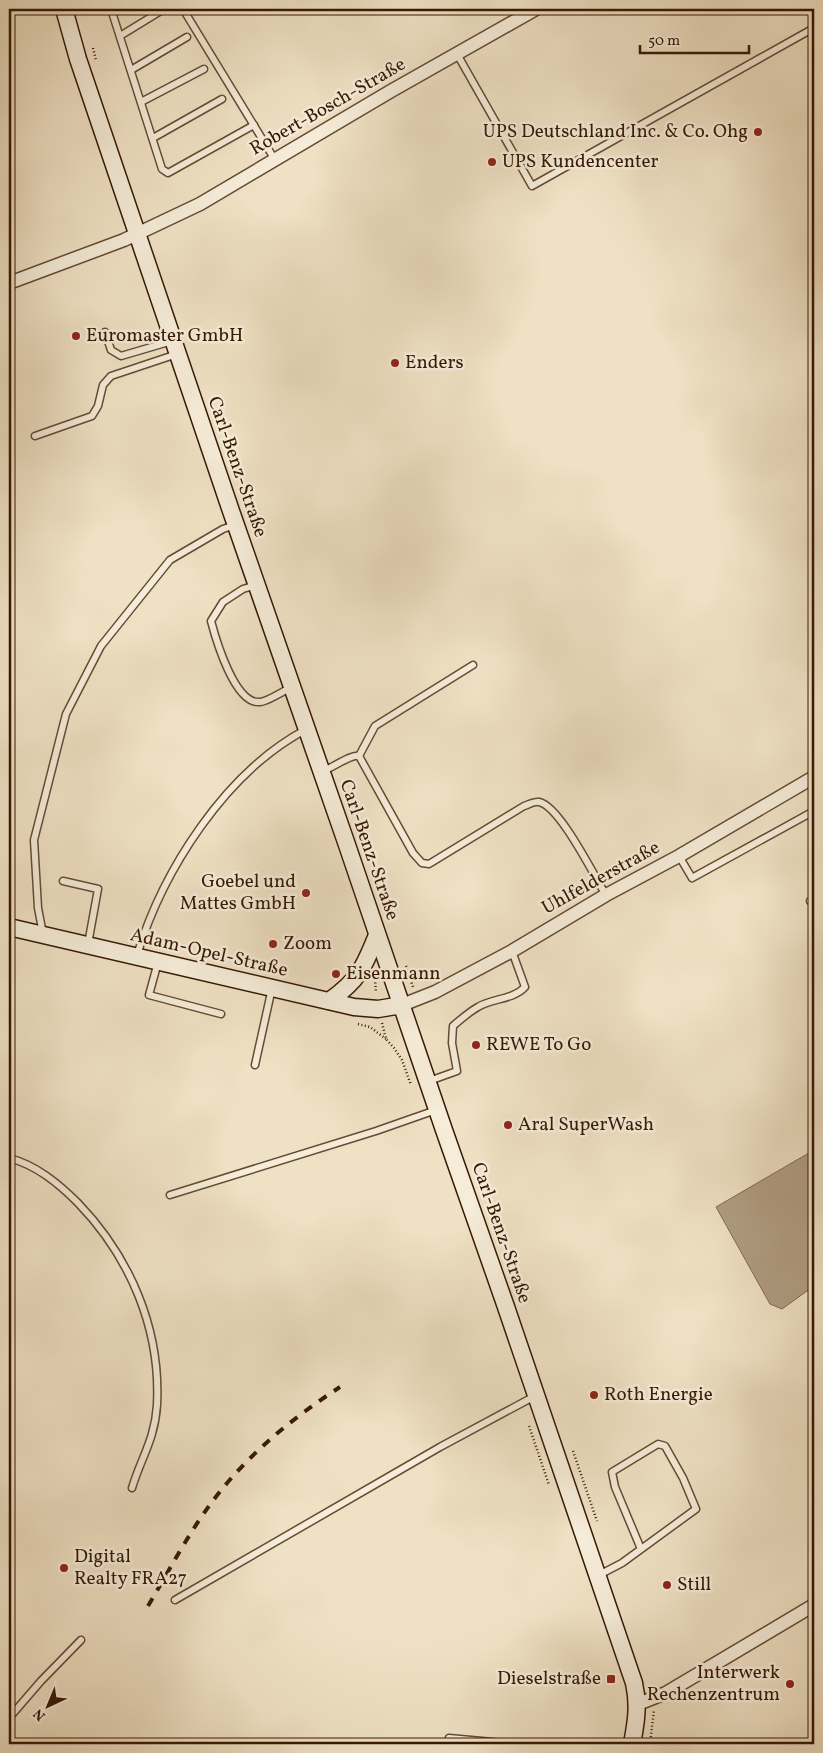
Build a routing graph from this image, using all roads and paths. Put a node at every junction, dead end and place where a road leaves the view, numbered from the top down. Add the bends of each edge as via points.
1 (64, 9) edge
2 (111, 9) edge
3 (164, 9) edge
4 (183, 9) edge
5 (536, 9) edge
6 (814, 28) edge
7 (120, 36) junction
8 (187, 37) dead end
9 (456, 54) junction
10 (204, 69) dead end
11 (131, 70) junction
12 (222, 99) dead end
13 (141, 102) junction
14 (254, 125) junction
15 (153, 138) junction
16 (275, 160) junction
17 (138, 235) junction
18 (9, 283) edge
19 (105, 332) dead end
20 (175, 347) junction
21 (36, 436) dead end
22 (236, 525) junction
23 (257, 585) junction
24 (473, 666) dead end
25 (292, 687) junction
26 (306, 730) junction
27 (359, 756) junction
28 (321, 772) junction
29 (814, 777) edge
30 (814, 811) edge
31 (679, 856) junction
32 (63, 881) dead end
33 (606, 895) junction
34 (9, 927) edge
35 (43, 935) junction
36 (377, 935) junction
37 (87, 946) junction
38 (512, 951) junction
39 (137, 957) junction
40 (158, 962) junction
41 (272, 988) junction
42 (329, 1001) junction
43 (402, 1006) junction
44 (221, 1014) dead end
45 (255, 1065) dead end
46 (427, 1082) junction
47 (437, 1110) junction
48 (9, 1158) edge
49 (170, 1195) dead end
50 (536, 1396) junction
51 (132, 1488) dead end
52 (641, 1549) junction
53 (597, 1576) junction
54 (175, 1600) dead end
55 (814, 1606) edge
56 (81, 1640) dead end
57 (638, 1704) junction
58 (9, 1718) edge
59 (450, 1738) dead end
60 (515, 1744) edge
61 (632, 1744) edge

1 - 17 main road, Carl-Benz-Straße
2 - 7 lane
3 - 7 lane
4 - 14 lane
5 - 9 street, Robert-Bosch-Straße
6 - 9 lane via 532,186
7 - 11 lane
8 - 11 lane
9 - 16 street, Robert-Bosch-Straße
10 - 13 lane
11 - 13 lane
12 - 15 lane
13 - 15 lane
14 - 15 lane via 168,173 162,169
14 - 16 lane
16 - 17 street, Robert-Bosch-Straße via 200,204
17 - 18 street, Robert-Bosch-Straße
17 - 20 main road, Carl-Benz-Straße
19 - 20 lane via 111,350 121,356
20 - 21 lane via 111,376 102,385 92,416
20 - 22 main road, Carl-Benz-Straße
22 - 23 main road, Carl-Benz-Straße
22 - 35 lane via 223,529 170,560 101,646 66,714 34,840
23 - 25 main road, Carl-Benz-Straße
23 - 25 lane via 243,589 223,602 211,621 218,649 240,690 250,701 261,702
24 - 27 lane via 375,726
25 - 26 main road, Carl-Benz-Straße
26 - 28 main road, Carl-Benz-Straße
26 - 39 lane via 281,744 256,765 198,831 159,898
27 - 28 lane
27 - 33 lane via 413,853 422,863 429,864 524,806 539,802 553,810 563,823
28 - 36 main road, Carl-Benz-Straße
29 - 31 street, Uhlfelderstraße
30 - 31 lane via 692,878
31 - 33 street, Uhlfelderstraße
32 - 37 lane via 98,889
33 - 38 street, Uhlfelderstraße
34 - 35 main road, Adam-Opel-Straße
35 - 37 main road, Adam-Opel-Straße
36 - 42 main road via 361,972
36 - 43 main road, Carl-Benz-Straße
37 - 39 main road, Adam-Opel-Straße
38 - 43 street, Uhlfelderstraße
38 - 46 lane via 524,987 513,996 478,1006 452,1026 457,1071
39 - 40 main road, Adam-Opel-Straße
40 - 41 main road, Adam-Opel-Straße
40 - 44 lane via 149,995
41 - 42 main road, Adam-Opel-Straße
41 - 45 lane
42 - 43 main road, Adam-Opel-Straße via 378,1009
43 - 46 main road, Carl-Benz-Straße
46 - 47 main road, Carl-Benz-Straße
47 - 49 lane
47 - 50 main road, Carl-Benz-Straße
48 - 51 lane via 50,1177 83,1208 120,1256 140,1299 158,1378 157,1407 153,1432
50 - 53 main road, Carl-Benz-Straße
50 - 54 lane via 440,1447
52 - 52 lane via 612,1472 658,1444 665,1446 696,1509
52 - 53 lane
53 - 57 main road, Carl-Benz-Straße via 634,1683
55 - 57 street via 666,1693
56 - 58 lane
57 - 61 main road
59 - 60 lane

